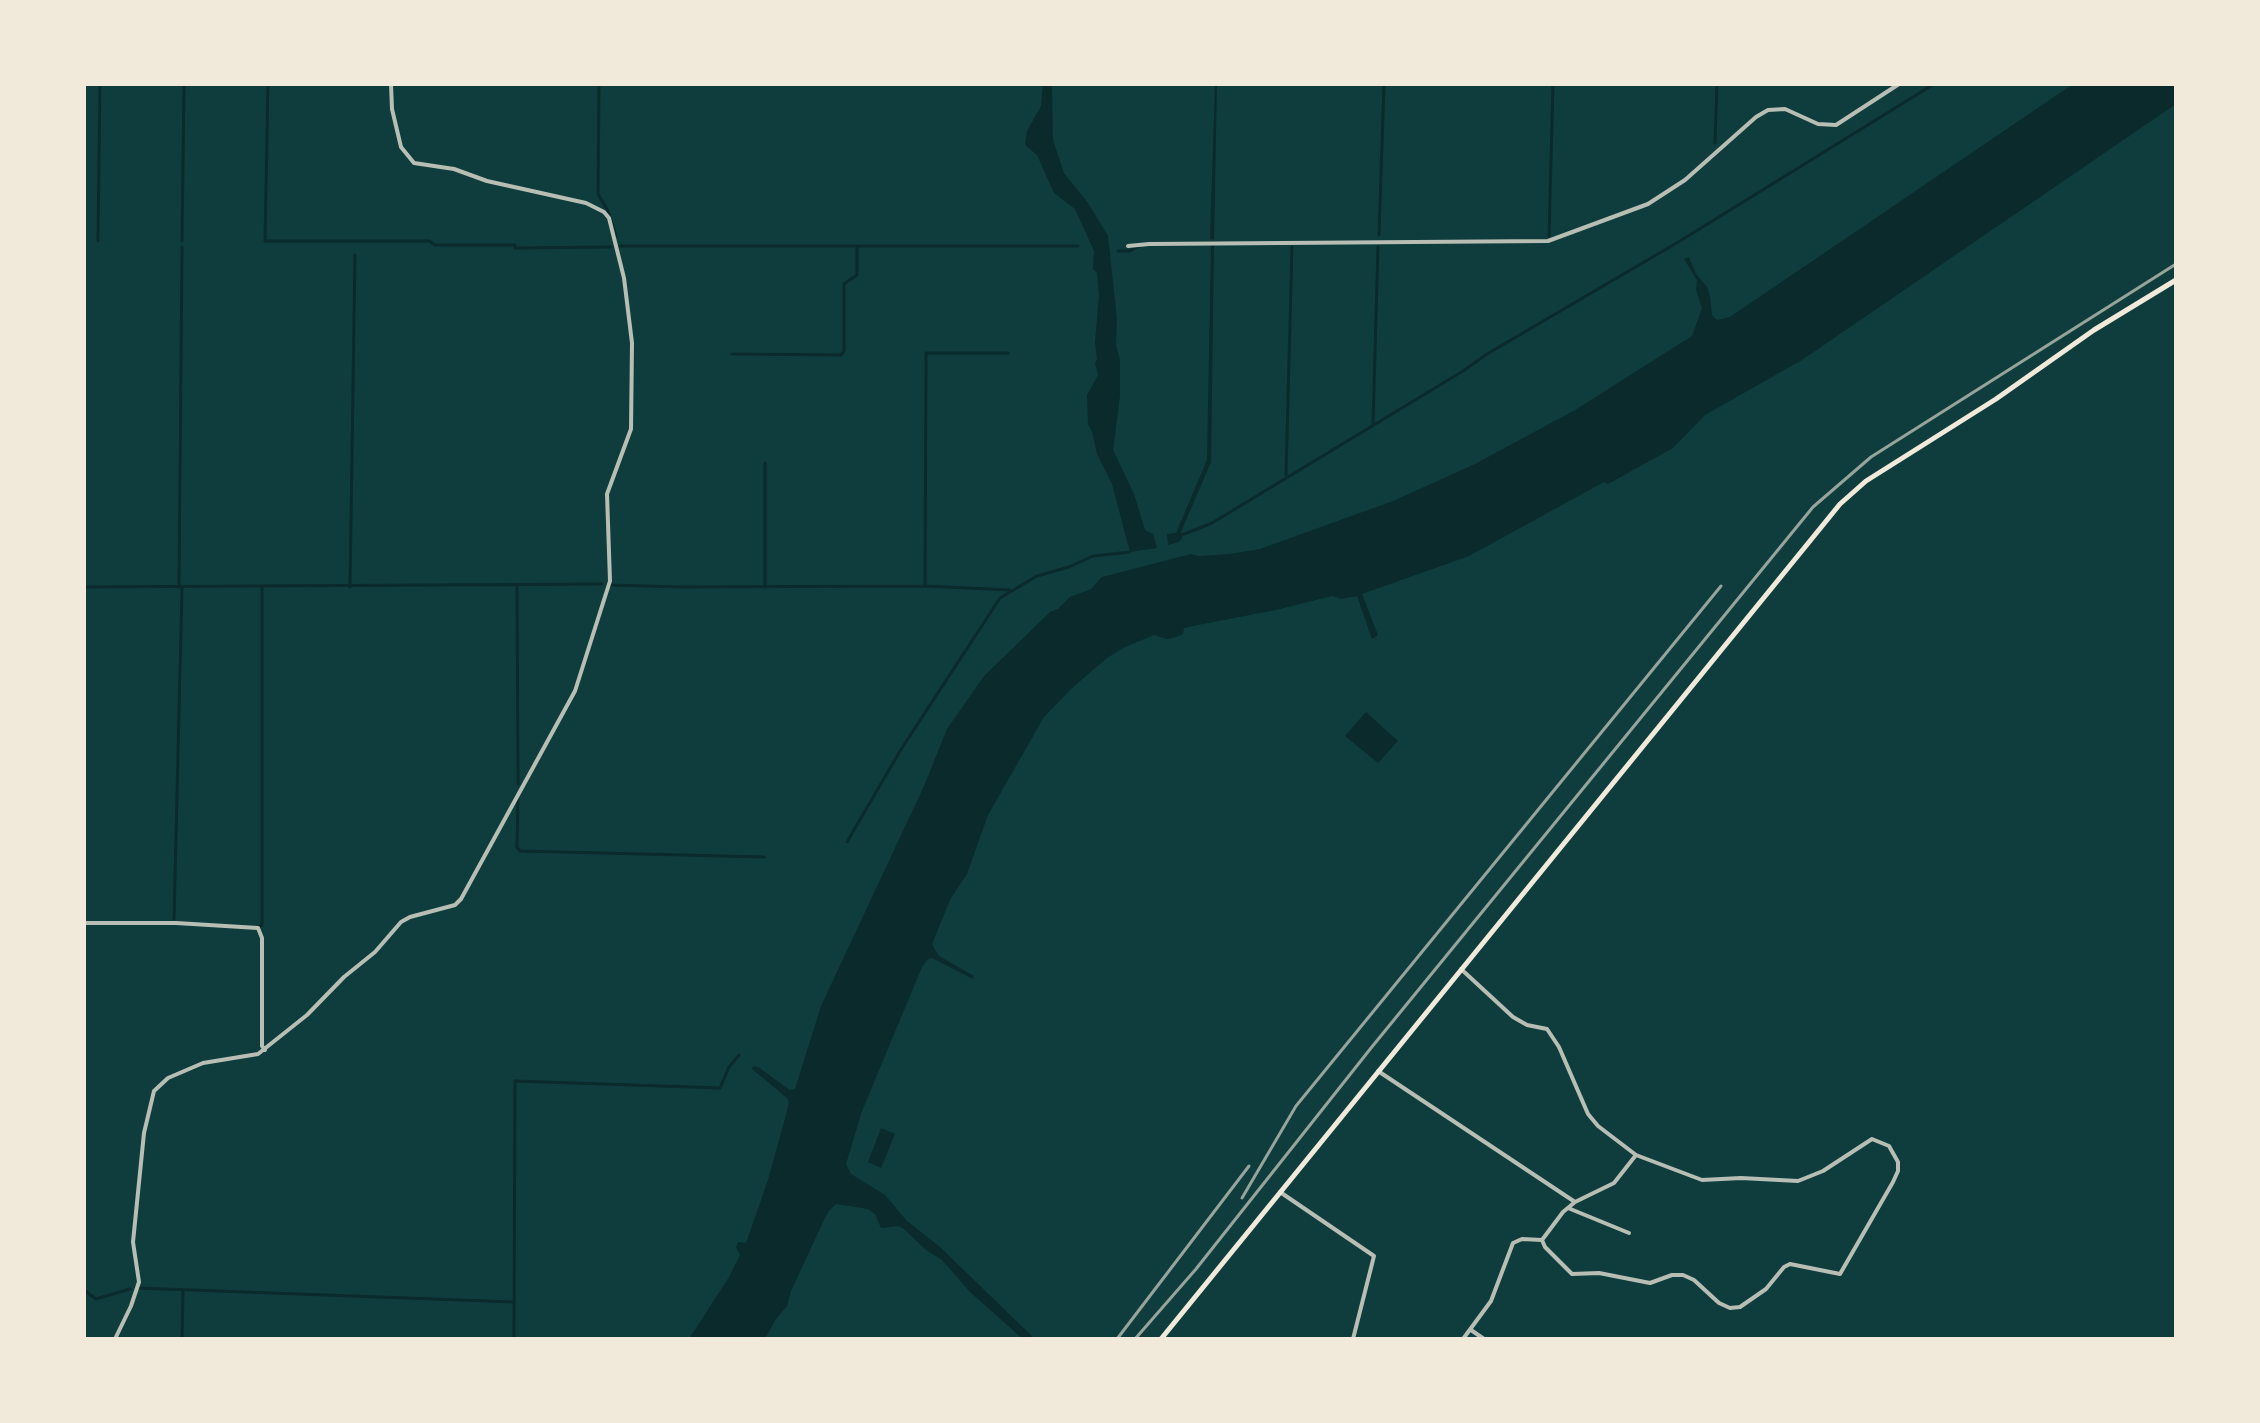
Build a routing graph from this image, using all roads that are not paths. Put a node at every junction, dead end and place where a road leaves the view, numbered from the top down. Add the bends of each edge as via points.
1 (391, 84) edge
2 (1899, 84) edge
3 (1128, 246) dead end
4 (2176, 280) edge
5 (84, 923) edge
6 (1461, 969) junction
7 (265, 1050) junction
8 (1378, 1071) junction
9 (1636, 1155) junction
10 (1280, 1192) junction
11 (1575, 1202) junction
12 (1568, 1208) junction
13 (1629, 1233) dead end
14 (1542, 1240) junction
15 (1471, 1330) junction
16 (115, 1339) edge
17 (1161, 1339) edge
18 (1353, 1339) edge
19 (1463, 1339) edge
20 (1484, 1339) edge

1 - 7 street via 401,147 409,160 586,203 609,218 628,302 631,429 607,494 610,581 582,673 476,873 455,905 401,922 375,952
2 - 3 street via 1836,125 1818,124 1785,109 1768,110 1648,204 1548,241
4 - 6 main road via 1866,481 1840,504
5 - 7 street via 258,928
6 - 8 main road
6 - 9 street via 1513,1017 1547,1029 1588,1114
7 - 16 street via 203,1063 168,1078 154,1091 144,1133 133,1242 139,1282
8 - 10 main road
8 - 11 street
9 - 11 street via 1614,1183
9 - 14 street via 1702,1180 1798,1181 1872,1139 1889,1146 1898,1171 1840,1274 1790,1264 1740,1307 1719,1303 1683,1275 1650,1283 1599,1273 1572,1274
10 - 17 main road
10 - 18 street via 1374,1256
11 - 12 street
12 - 13 street
12 - 14 street
14 - 15 street via 1513,1243 1491,1301
15 - 19 street
15 - 20 street

